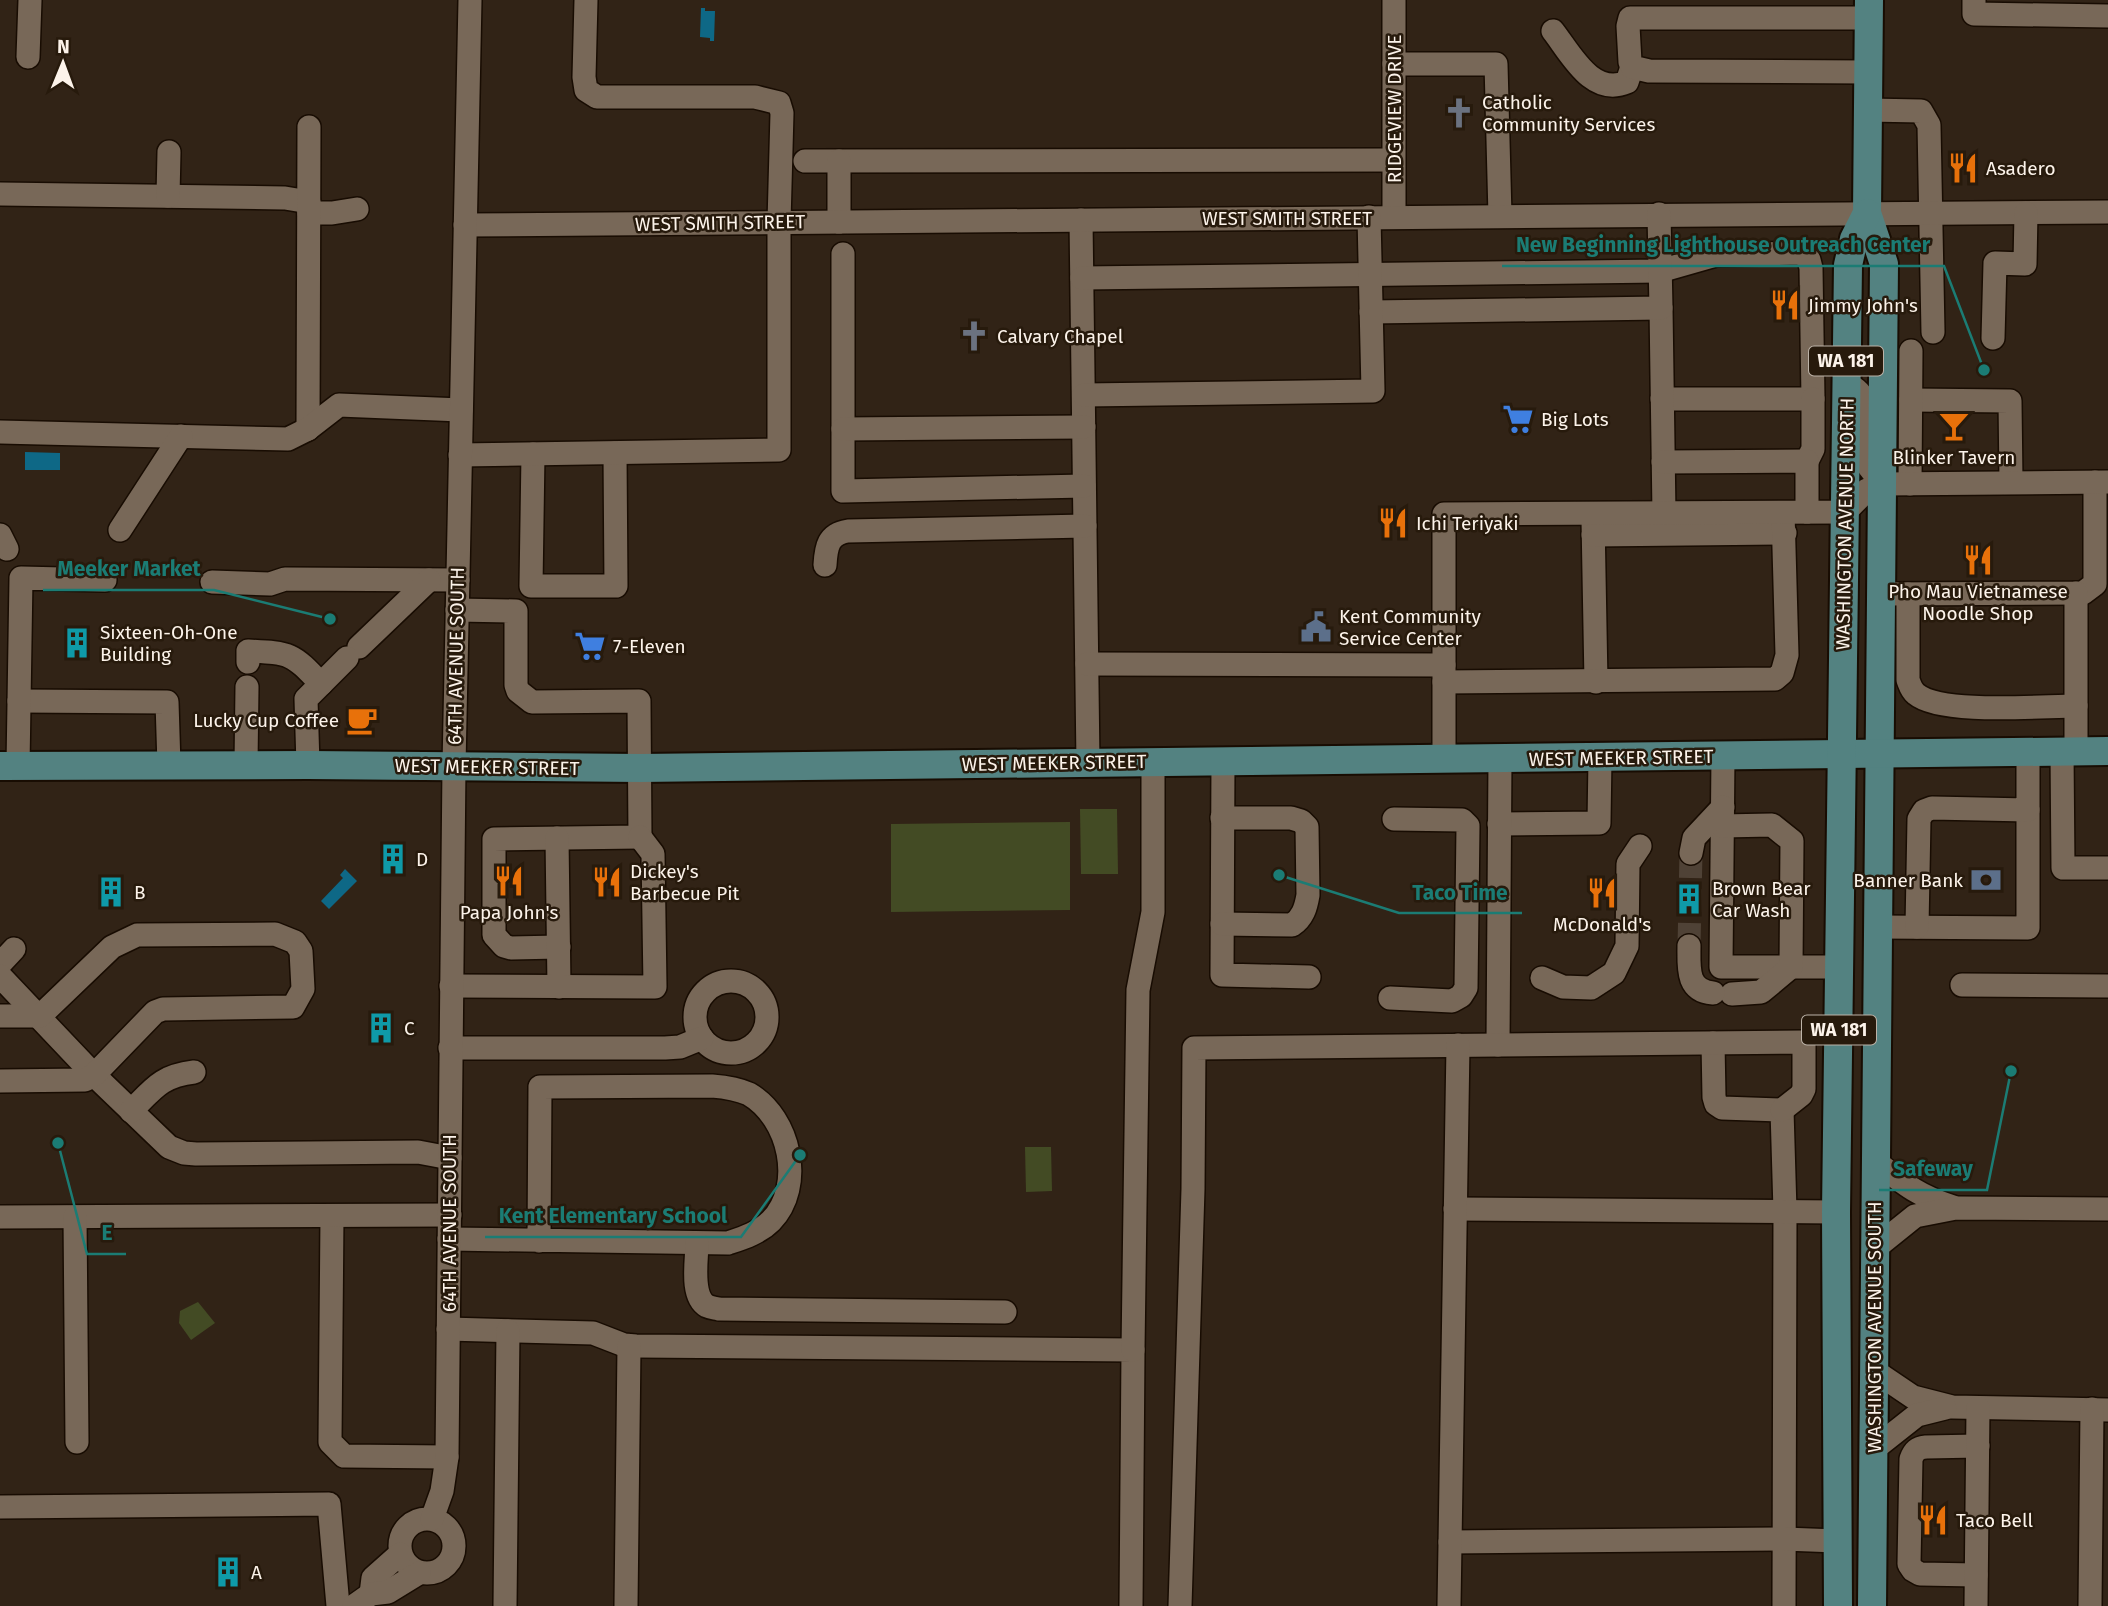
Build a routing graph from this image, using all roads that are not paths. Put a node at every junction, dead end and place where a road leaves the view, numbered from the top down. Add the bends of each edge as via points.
1 (30, 0) edge
2 (470, 0) edge
3 (586, 0) edge
4 (1394, 0) edge
5 (1974, 0) edge
6 (1869, 9) edge
7 (2108, 16) edge
8 (1553, 31) dead end
9 (29, 57) dead end
10 (1394, 64) junction
11 (1632, 67) junction
12 (1868, 72) junction
13 (1868, 110) junction
14 (309, 127) dead end
15 (169, 152) dead end
16 (1393, 160) junction
17 (805, 161) dead end
18 (839, 161) junction
19 (0, 194) edge
20 (168, 197) junction
21 (309, 207) junction
22 (357, 209) dead end
23 (2108, 212) edge
24 (1867, 213) junction
25 (2026, 213) junction
26 (1659, 214) junction
27 (1930, 214) junction
28 (1500, 216) junction
29 (1394, 217) junction
30 (1369, 218) junction
31 (1081, 220) junction
32 (779, 222) junction
33 (839, 222) junction
34 (465, 225) junction
35 (843, 254) dead end
36 (1660, 271) junction
37 (1370, 274) junction
38 (1083, 278) junction
39 (1661, 308) junction
40 (1371, 313) junction
41 (1933, 332) dead end
42 (1993, 338) dead end
43 (1911, 351) dead end
44 (1846, 384) junction
45 (1084, 395) junction
46 (1662, 399) junction
47 (1813, 399) junction
48 (1911, 400) junction
49 (461, 410) junction
50 (1084, 427) junction
51 (308, 429) junction
52 (843, 429) junction
53 (0, 432) edge
54 (181, 436) junction
55 (615, 453) junction
56 (533, 454) junction
57 (460, 455) junction
58 (1807, 461) junction
59 (1663, 462) junction
60 (2011, 482) junction
61 (2102, 482) edge
62 (1897, 484) junction
63 (1084, 486) junction
64 (1807, 512) junction
65 (1845, 512) junction
66 (1664, 514) junction
67 (1784, 523) junction
68 (1593, 525) junction
69 (1085, 526) junction
70 (120, 530) dead end
71 (825, 565) dead end
72 (105, 580) dead end
73 (429, 580) junction
74 (458, 580) junction
75 (212, 582) dead end
76 (2076, 593) junction
77 (1895, 594) junction
78 (457, 610) junction
79 (248, 662) dead end
80 (1087, 664) junction
81 (1444, 674) junction
82 (1596, 682) junction
83 (321, 684) junction
84 (247, 687) dead end
85 (19, 701) junction
86 (2076, 706) junction
87 (2108, 751) edge
88 (2028, 752) junction
89 (2069, 752) junction
90 (1880, 753) junction
91 (1842, 754) junction
92 (1723, 757) junction
93 (1600, 758) junction
94 (1444, 759) junction
95 (1500, 759) junction
96 (1223, 761) junction
97 (1153, 762) junction
98 (1088, 763) junction
99 (246, 764) junction
100 (169, 765) junction
101 (308, 765) junction
102 (9, 766) edge
103 (454, 766) junction
104 (640, 768) junction
105 (2028, 810) junction
106 (1722, 816) junction
107 (1222, 818) junction
108 (1394, 819) dead end
109 (1499, 824) junction
110 (640, 837) junction
111 (557, 838) junction
112 (1640, 846) dead end
113 (1691, 853) tunnel mouth
114 (2108, 868) edge
115 (1222, 924) junction
116 (1878, 927) junction
117 (1917, 927) junction
118 (1689, 946) tunnel mouth
119 (559, 947) junction
120 (1791, 967) junction
121 (1840, 967) junction
122 (0, 976) edge
123 (1309, 977) dead end
124 (1542, 978) dead end
125 (1962, 985) dead end
126 (451, 986) junction
127 (2108, 986) edge
128 (559, 987) junction
129 (1390, 998) dead end
130 (0, 1016) edge
131 (40, 1016) junction
132 (702, 1038) dead end
133 (1713, 1043) junction
134 (1458, 1045) junction
135 (1498, 1045) junction
136 (450, 1048) junction
137 (194, 1072) dead end
138 (94, 1074) junction
139 (0, 1081) edge
140 (1782, 1110) junction
141 (131, 1111) junction
142 (450, 1158) junction
143 (1875, 1161) junction
144 (1956, 1208) junction
145 (1455, 1209) junction
146 (2108, 1209) edge
147 (1785, 1211) junction
148 (1836, 1212) junction
149 (450, 1215) junction
150 (332, 1216) junction
151 (0, 1217) edge
152 (75, 1217) junction
153 (449, 1239) junction
154 (539, 1241) junction
155 (697, 1243) junction
156 (1874, 1249) junction
157 (1005, 1312) dead end
158 (448, 1329) junction
159 (508, 1331) junction
160 (629, 1346) junction
161 (1133, 1350) junction
162 (1873, 1370) junction
163 (1952, 1407) junction
164 (1978, 1408) junction
165 (2100, 1410) edge
166 (77, 1442) dead end
167 (1978, 1446) junction
168 (1874, 1449) junction
169 (447, 1457) junction
170 (0, 1507) edge
171 (432, 1519) junction
172 (1784, 1539) junction
173 (1837, 1541) junction
174 (1450, 1542) junction
175 (400, 1554) junction
176 (419, 1573) junction
177 (1976, 1575) junction
178 (363, 1600) edge
179 (338, 1606) edge
180 (505, 1606) edge
181 (626, 1606) edge
182 (1131, 1606) edge
183 (1180, 1606) edge
184 (1449, 1606) edge
185 (1784, 1606) edge
186 (1838, 1606) edge
187 (1872, 1606) edge
188 (1976, 1606) edge
189 (2090, 1606) edge

1 - 9 street
2 - 34 street, 64TH AVENUE SOUTH
3 - 32 street via 584,77 586,89 597,97 755,97 779,103
4 - 10 street, RIDGEVIEW DRIVE
5 - 7 street via 1974,15
6 - 11 street via 1630,18
6 - 12 main road, WASHINGTON AVENUE NORTH / WA 181
8 - 11 street via 1587,75 1602,85 1627,82
10 - 16 street, RIDGEVIEW DRIVE
10 - 28 street via 1496,64
11 - 12 street via 1649,71
12 - 13 main road, WASHINGTON AVENUE NORTH / WA 181
13 - 24 main road, WASHINGTON AVENUE NORTH / WA 181
13 - 27 street via 1921,111 1929,125
14 - 21 street
15 - 20 street
16 - 18 street
16 - 29 street, RIDGEVIEW DRIVE
17 - 18 street
18 - 33 street
19 - 20 street
20 - 21 street via 285,198
21 - 22 street via 332,214
21 - 51 street
23 - 25 street, WEST SMITH STREET
24 - 26 street, WEST SMITH STREET
24 - 27 street, WEST SMITH STREET
24 - 44 main road, WASHINGTON AVENUE NORTH / WA 181 via 1848,265
24 - 62 main road, WASHINGTON AVENUE NORTH / WA 181 via 1884,264
25 - 27 street, WEST SMITH STREET
25 - 42 street via 2025,264 1995,263
26 - 28 street, WEST SMITH STREET
26 - 36 street
27 - 41 street
28 - 29 street, WEST SMITH STREET
29 - 30 street, WEST SMITH STREET
30 - 31 street, WEST SMITH STREET
30 - 37 street
31 - 33 street, WEST SMITH STREET
31 - 38 street
32 - 33 street, WEST SMITH STREET
32 - 34 street, WEST SMITH STREET
32 - 55 street via 779,450
34 - 49 street, 64TH AVENUE SOUTH
35 - 52 street
36 - 37 street
36 - 39 street
36 - 47 street via 1716,255 1802,253 1811,268
37 - 38 street
37 - 40 street
38 - 45 street
39 - 40 street
39 - 46 street
40 - 45 street via 1373,391
43 - 48 street
44 - 62 street via 1864,398 1867,462
44 - 65 main road, WASHINGTON AVENUE NORTH / WA 181
45 - 50 street
46 - 47 street
46 - 59 street
47 - 58 street via 1813,449
48 - 60 street via 2010,401
48 - 62 street
49 - 51 street via 339,405
49 - 57 street, 64TH AVENUE SOUTH
50 - 52 street
50 - 63 street
51 - 54 street via 288,439
52 - 63 street via 843,491
53 - 54 street
54 - 70 street
55 - 56 street
55 - 56 street via 615,586 531,586
56 - 57 street
57 - 74 street, 64TH AVENUE SOUTH
58 - 59 street
58 - 64 street
59 - 66 street
60 - 61 street
60 - 62 street
61 - 76 street via 2095,584
62 - 65 street via 1867,490
62 - 77 main road, WASHINGTON AVENUE NORTH / WA 181
63 - 69 street
64 - 65 street
64 - 67 street
65 - 91 main road, WASHINGTON AVENUE NORTH / WA 181
66 - 67 street
66 - 68 street
67 - 68 street
67 - 82 street via 1787,655 1782,673 1775,679
68 - 81 street via 1444,514
68 - 82 street
69 - 71 street via 837,532 825,549
69 - 80 street
72 - 85 street via 21,578
73 - 74 street
73 - 75 street
73 - 83 street
74 - 78 street, 64TH AVENUE SOUTH
76 - 77 street
76 - 86 street
77 - 86 street via 1910,687 1916,694 1952,706
77 - 90 main road, WASHINGTON AVENUE NORTH / WA 181
78 - 103 street, 64TH AVENUE SOUTH
78 - 104 street via 516,611 516,685 532,702 639,701
79 - 83 street via 248,651 283,652 296,657
80 - 81 street
80 - 98 street
81 - 82 street
81 - 94 street
83 - 101 street via 306,699
84 - 99 street
85 - 100 street via 167,702
85 - 102 street
86 - 89 street
87 - 89 main road, WEST MEEKER STREET
88 - 89 main road, WEST MEEKER STREET
88 - 90 main road, WEST MEEKER STREET
88 - 105 street
89 - 114 street via 2063,867
90 - 91 main road, WEST MEEKER STREET
90 - 116 main road, WASHINGTON AVENUE SOUTH / WA 181
91 - 92 main road, WEST MEEKER STREET
91 - 121 main road, WASHINGTON AVENUE SOUTH / WA 181
92 - 93 main road, WEST MEEKER STREET
92 - 106 street
93 - 95 main road, WEST MEEKER STREET
93 - 109 street via 1599,823
94 - 95 main road, WEST MEEKER STREET
94 - 96 main road, WEST MEEKER STREET
95 - 109 street
96 - 97 main road, WEST MEEKER STREET
96 - 107 street
97 - 98 main road, WEST MEEKER STREET
97 - 161 street via 1153,912 1138,990
98 - 104 main road, WEST MEEKER STREET
99 - 100 main road, WEST MEEKER STREET
99 - 101 main road, WEST MEEKER STREET
100 - 102 main road, WEST MEEKER STREET
101 - 103 main road, WEST MEEKER STREET
103 - 104 main road, WEST MEEKER STREET
103 - 126 street, 64TH AVENUE SOUTH
104 - 110 street
105 - 117 street via 1924,811 1919,819
105 - 117 street via 2028,928
106 - 113 street via 1693,838
106 - 120 street via 1772,825 1793,841
106 - 120 street via 1721,967
107 - 115 street
107 - 115 street via 1301,821 1307,827 1308,895 1299,921 1292,925
108 - 129 street via 1462,820 1468,826 1466,988 1452,1001
109 - 135 street
110 - 111 street
110 - 128 street via 653,854 655,987
111 - 119 street
111 - 119 street via 494,838 492,929 497,940 511,948
112 - 124 street via 1628,864 1627,946 1614,973 1591,988 1563,987
115 - 123 street via 1222,975
116 - 117 street
116 - 143 main road, WASHINGTON AVENUE SOUTH / WA 181
118 - 120 street via 1691,982 1698,989 1759,993
119 - 128 street
120 - 121 street
121 - 148 main road, WASHINGTON AVENUE SOUTH / WA 181
122 - 131 street
125 - 127 street
126 - 128 street
126 - 136 street, 64TH AVENUE SOUTH
130 - 131 street
131 - 138 street
131 - 138 street via 112,947 136,935 275,934 295,942 301,951 303,989 293,1007 163,1009
132 - 136 street via 665,1048
133 - 135 street
133 - 140 street via 1716,1104
133 - 140 street via 1804,1042 1804,1089
134 - 135 street
134 - 145 street
134 - 183 street via 1194,1048
136 - 142 street, 64TH AVENUE SOUTH
137 - 141 street via 173,1074
138 - 139 street via 85,1080
138 - 141 street
140 - 147 street
141 - 142 street via 169,1147 184,1153 418,1152
142 - 149 street, 64TH AVENUE SOUTH
143 - 144 street via 1923,1197
143 - 156 main road, WASHINGTON AVENUE SOUTH / WA 181
144 - 146 street
144 - 156 street via 1915,1216
145 - 147 street
145 - 174 street
147 - 148 street
147 - 172 street
148 - 173 main road, WASHINGTON AVENUE SOUTH / WA 181
149 - 150 street
149 - 153 street, 64TH AVENUE SOUTH
150 - 152 street
150 - 169 street via 330,1443 344,1456
151 - 152 street
152 - 166 street
153 - 154 street
153 - 158 street, 64TH AVENUE SOUTH
154 - 155 street
154 - 155 street via 540,1087 729,1088 749,1094 770,1113 785,1136 789,1187 771,1221 750,1236 728,1243
155 - 157 street via 697,1290 707,1306 719,1309
156 - 162 main road, WASHINGTON AVENUE SOUTH / WA 181
158 - 159 street
158 - 169 street, 64TH AVENUE SOUTH
159 - 160 street via 593,1334
159 - 180 street
160 - 161 street
160 - 181 street
161 - 182 street
162 - 163 street via 1913,1397
162 - 168 main road, WASHINGTON AVENUE SOUTH / WA 181
163 - 164 street
163 - 168 street via 1917,1415
164 - 165 street
164 - 167 street
165 - 189 street
167 - 177 street
167 - 177 street via 1926,1447 1913,1453 1909,1564 1920,1574
168 - 187 main road, WASHINGTON AVENUE SOUTH / WA 181
169 - 171 street, 64TH AVENUE SOUTH
170 - 179 street via 329,1504
171 - 175 street via 407,1528
171 - 176 street via 452,1535 454,1552 445,1567
172 - 173 street
172 - 174 street
172 - 185 street
173 - 186 main road, WASHINGTON AVENUE SOUTH / WA 181
174 - 184 street
175 - 176 street
175 - 178 street via 373,1578
176 - 178 street via 388,1592
177 - 188 street

